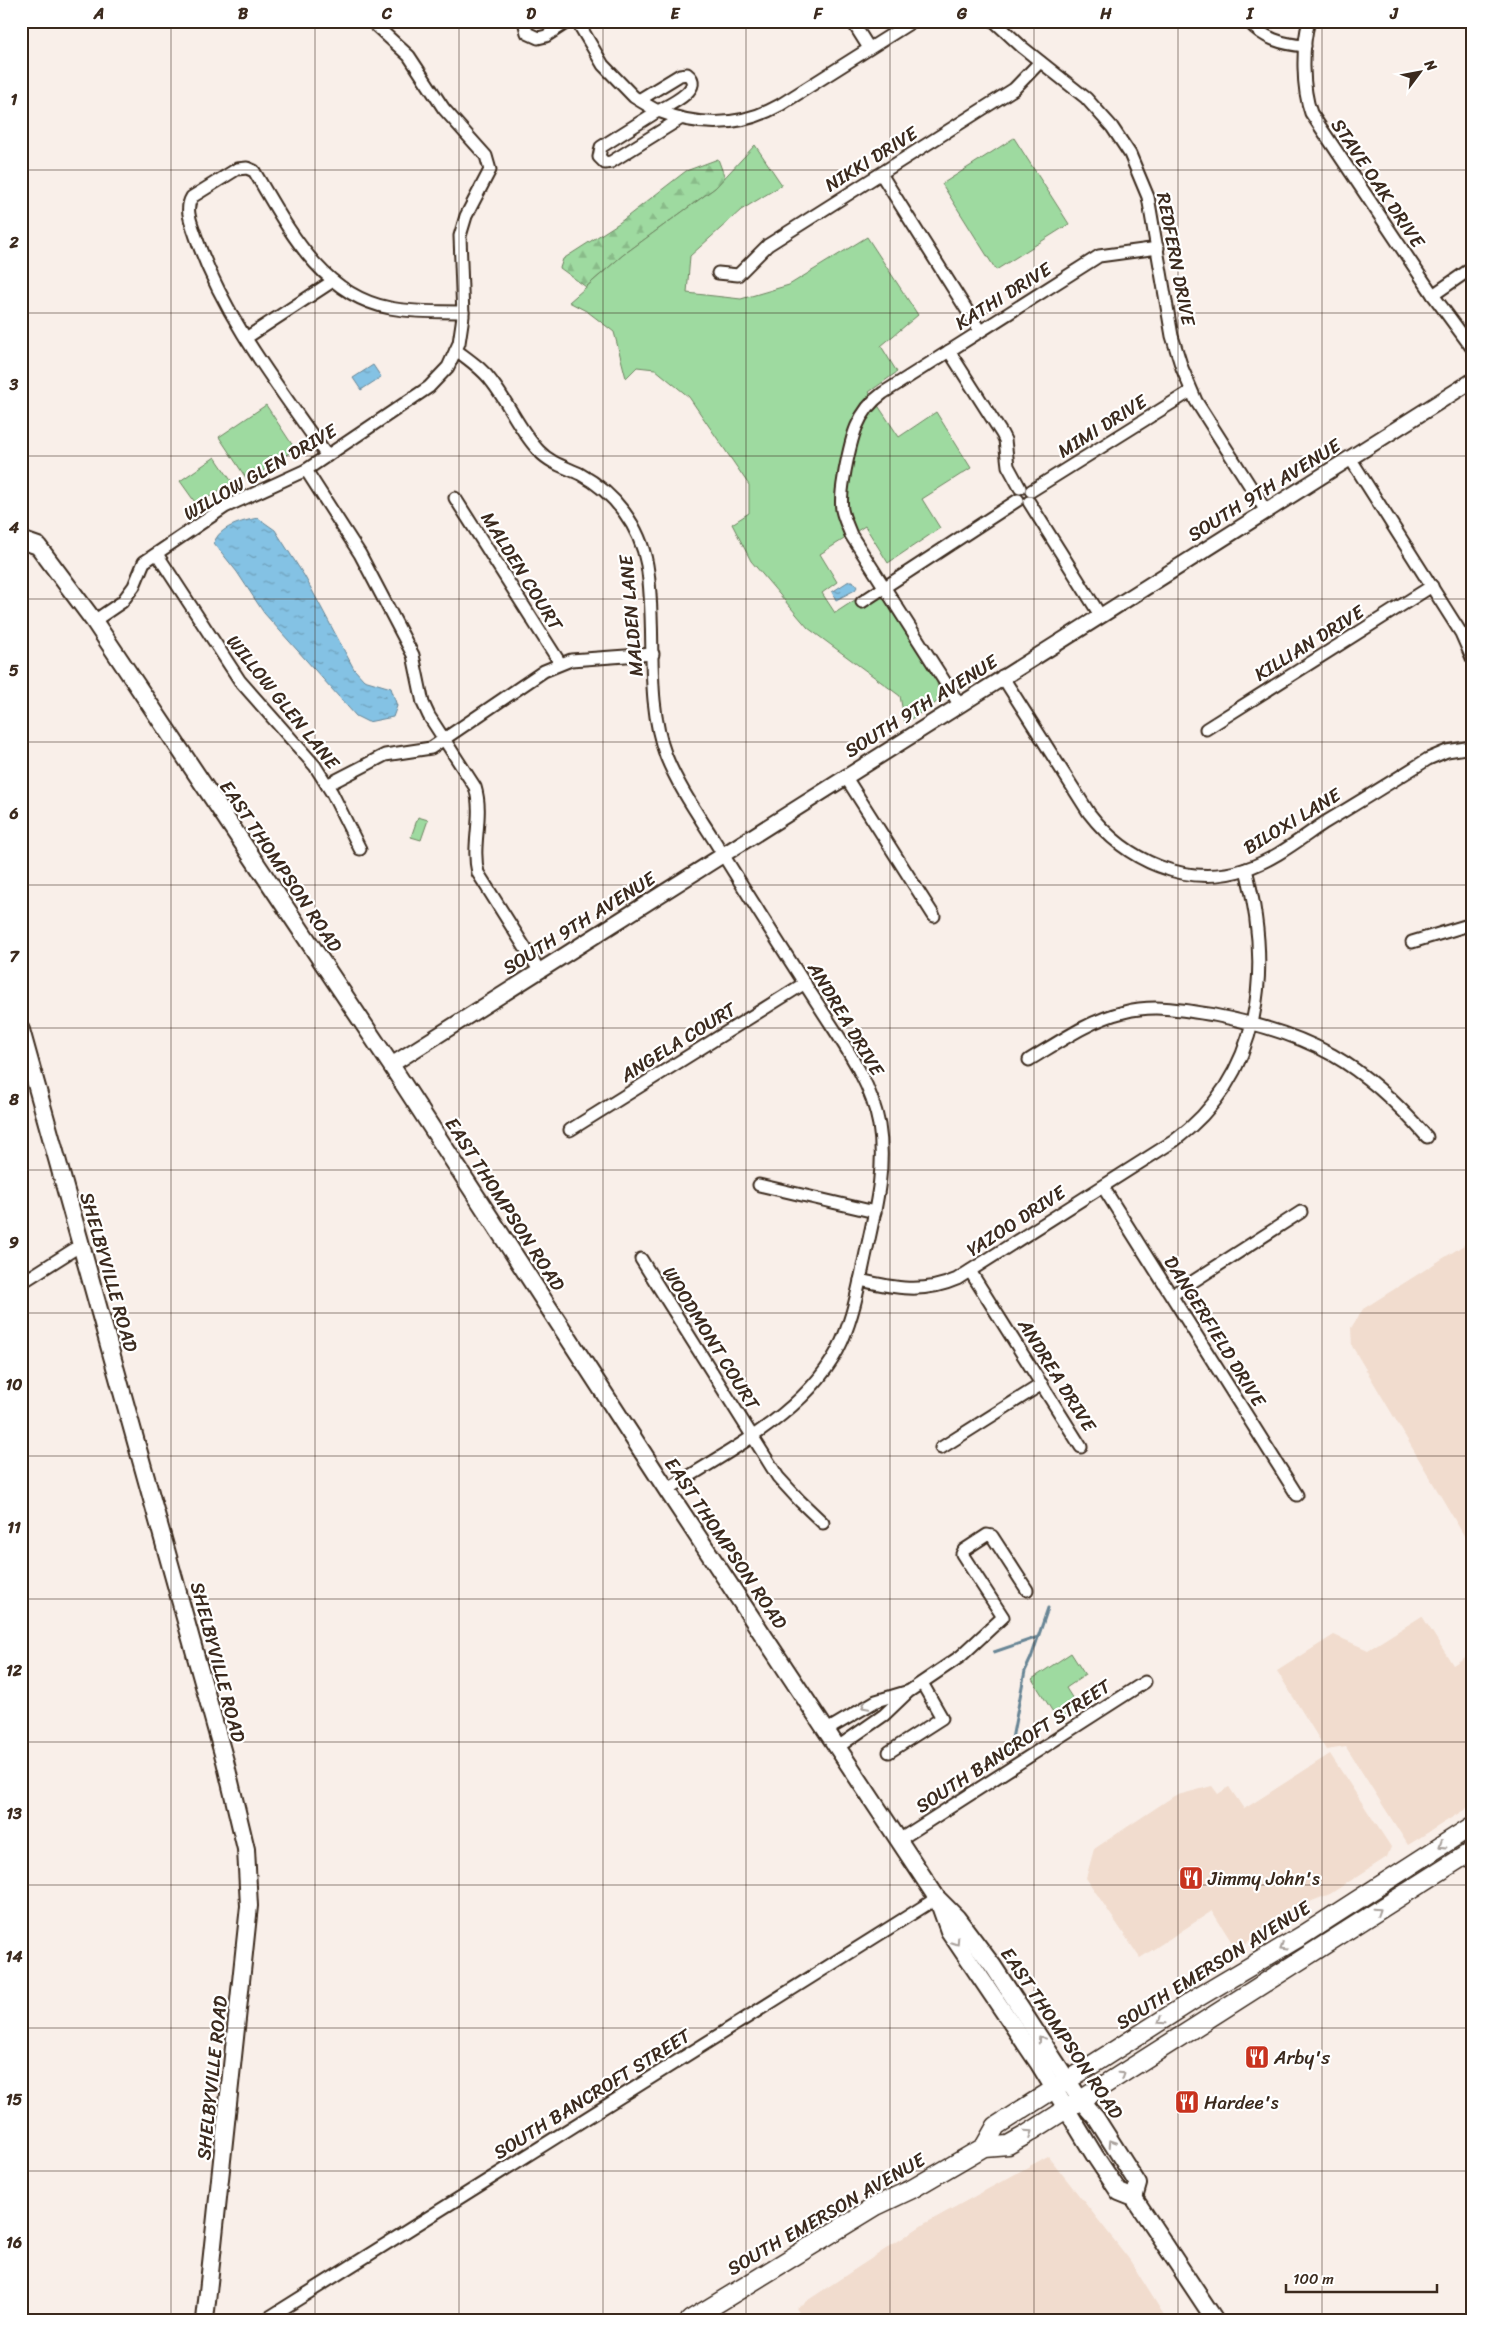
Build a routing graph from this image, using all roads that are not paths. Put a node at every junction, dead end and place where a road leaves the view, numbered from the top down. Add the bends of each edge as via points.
1 (371, 21) edge
2 (524, 21) edge
3 (568, 21) edge
4 (576, 21) edge
5 (852, 21) edge
6 (913, 21) edge
7 (994, 21) edge
8 (1248, 21) edge
9 (1309, 21) edge
10 (897, 25) edge
11 (1305, 46) junction
12 (870, 48) junction
13 (1040, 62) junction
14 (639, 100) junction
15 (658, 111) junction
16 (680, 119) junction
17 (881, 174) junction
18 (1158, 248) junction
19 (1472, 268) edge
20 (718, 273) dead end
21 (333, 281) junction
22 (1433, 295) junction
23 (463, 312) junction
24 (980, 331) junction
25 (246, 338) junction
26 (1472, 348) edge
27 (456, 350) junction
28 (949, 351) junction
29 (1472, 381) edge
30 (1191, 391) junction
31 (326, 456) junction
32 (1350, 458) junction
33 (306, 470) junction
34 (1024, 495) junction
35 (455, 498) dead end
36 (1266, 511) junction
37 (25, 540) edge
38 (157, 554) junction
39 (884, 586) junction
40 (1432, 586) junction
41 (862, 602) dead end
42 (1100, 615) junction
43 (94, 621) junction
44 (653, 654) junction
45 (1472, 658) edge
46 (560, 663) junction
47 (1002, 676) junction
48 (959, 704) junction
49 (1206, 729) dead end
50 (443, 741) junction
51 (1472, 747) edge
52 (845, 776) junction
53 (327, 785) junction
54 (360, 849) dead end
55 (722, 854) junction
56 (1246, 869) junction
57 (934, 916) dead end
58 (1472, 924) edge
59 (1412, 942) dead end
60 (539, 970) junction
61 (805, 983) junction
62 (1252, 1023) junction
63 (21, 1030) edge
64 (1029, 1060) dead end
65 (391, 1065) junction
66 (570, 1130) dead end
67 (1427, 1137) dead end
68 (759, 1185) dead end
69 (1103, 1187) junction
70 (875, 1212) junction
71 (1301, 1212) dead end
72 (81, 1245) junction
73 (641, 1259) dead end
74 (970, 1271) junction
75 (860, 1280) junction
76 (21, 1283) edge
77 (1172, 1295) junction
78 (1042, 1384) junction
79 (752, 1435) junction
80 (1081, 1447) dead end
81 (940, 1448) dead end
82 (667, 1490) junction
83 (1297, 1495) dead end
84 (823, 1523) dead end
85 (1027, 1590) dead end
86 (1145, 1682) dead end
87 (922, 1683) junction
88 (908, 1692) junction
89 (827, 1730) junction
90 (838, 1747) junction
91 (889, 1752) dead end
92 (1472, 1826) edge
93 (899, 1840) junction
94 (1472, 1850) edge
95 (937, 1898) junction
96 (1061, 2085) junction
97 (1074, 2105) junction
98 (984, 2147) junction
99 (205, 2320) edge
100 (265, 2320) edge
101 (690, 2320) edge
102 (1215, 2320) edge

1 - 23 street, WILLOW GLEN DRIVE via 409,56 444,109 486,156 490,170 466,216 460,236
2 - 3 street via 527,33 538,38
4 - 14 street via 608,71
5 - 12 street
6 - 10 street
7 - 13 street, REDFERN DRIVE
8 - 11 street via 1277,42
9 - 11 street, STAVE OAK DRIVE
10 - 12 street
11 - 22 street, STAVE OAK DRIVE via 1305,88 1311,112
12 - 16 street via 780,105 760,114 713,123
13 - 17 street, NIKKI DRIVE via 1014,89
13 - 18 street, REDFERN DRIVE via 1086,98 1118,134 1144,184
14 - 15 street
14 - 15 street via 680,75 690,76 693,84 690,91
15 - 16 street
15 - 16 street via 601,147 598,155 602,161 612,162
17 - 20 street, NIKKI DRIVE via 768,245 738,275
17 - 24 street
18 - 24 street, KATHI DRIVE via 1098,256
18 - 30 street, REDFERN DRIVE via 1174,345
19 - 22 street
21 - 23 street via 356,296 390,308
21 - 25 street
21 - 25 street via 297,242 254,171 234,170 194,196 189,203 189,214 209,272
22 - 26 street, STAVE OAK DRIVE
23 - 27 street, WILLOW GLEN DRIVE
24 - 28 street, KATHI DRIVE
25 - 31 street
27 - 31 street, WILLOW GLEN DRIVE via 443,374 429,387
27 - 44 street, MALDEN LANE via 494,383 540,453 557,466 597,484 624,511 636,531 647,568
28 - 34 street via 1002,434 1008,466
28 - 39 street, KATHI DRIVE via 876,398 863,412 853,433 841,501 851,535
29 - 32 street, SOUTH 9TH AVENUE
30 - 34 street, MIMI DRIVE
30 - 36 street, REDFERN DRIVE
31 - 33 street, WILLOW GLEN DRIVE
32 - 36 street, SOUTH 9TH AVENUE
32 - 40 street
33 - 38 street, WILLOW GLEN DRIVE via 225,508
33 - 50 street via 360,554 413,655 423,703
34 - 39 street, MIMI DRIVE
34 - 42 street
35 - 46 street, MALDEN COURT
36 - 42 street, SOUTH 9TH AVENUE
37 - 43 main road, EAST THOMPSON ROAD via 38,546 49,558
38 - 43 street, WILLOW GLEN DRIVE via 144,562 134,586 122,602
38 - 53 street, WILLOW GLEN LANE via 240,681 310,758
39 - 41 street, MIMI DRIVE
39 - 48 street
40 - 45 street via 1461,633
40 - 49 street, KILLIAN DRIVE
42 - 47 street, SOUTH 9TH AVENUE
43 - 65 main road, EAST THOMPSON ROAD
44 - 46 street, WILLOW GLEN LANE
44 - 55 street, MALDEN LANE via 656,720 662,744 675,775
46 - 50 street, WILLOW GLEN LANE
47 - 48 street, SOUTH 9TH AVENUE
47 - 56 street, BILOXI LANE via 1089,813 1114,841 1150,863 1181,873 1219,874
48 - 52 street, SOUTH 9TH AVENUE
50 - 53 street, WILLOW GLEN LANE via 426,750 385,756
50 - 60 street via 475,787 478,798 480,816 475,855 478,873
51 - 56 street, BILOXI LANE via 1447,751 1428,759
52 - 55 street, SOUTH 9TH AVENUE
52 - 57 street
53 - 54 street, WILLOW GLEN LANE
55 - 60 street, SOUTH 9TH AVENUE
55 - 61 street, ANDREA DRIVE
56 - 62 street, YAZOO DRIVE via 1257,915 1260,962
58 - 59 street
60 - 65 street, SOUTH 9TH AVENUE
61 - 66 street, ANGELA COURT
61 - 70 street, ANDREA DRIVE via 854,1061 875,1108 882,1164
62 - 64 street via 1191,1011 1144,1008 1099,1020
62 - 67 street via 1293,1036 1340,1058 1379,1086
62 - 69 street, YAZOO DRIVE via 1236,1072 1213,1106 1182,1135
63 - 72 main road, SHELBYVILLE ROAD
65 - 82 main road, EAST THOMPSON ROAD
68 - 70 street
69 - 74 street, YAZOO DRIVE
69 - 77 street, DANGERFIELD DRIVE
70 - 75 street, ANDREA DRIVE
71 - 77 street
72 - 76 street
72 - 99 main road, SHELBYVILLE ROAD via 236,1804 247,1858 248,1926
73 - 79 street, WOODMONT COURT
74 - 75 street, YAZOO DRIVE via 947,1283 920,1289 896,1288
74 - 78 street, ANDREA DRIVE
75 - 79 street via 850,1322 828,1368 804,1397
77 - 83 street, DANGERFIELD DRIVE
78 - 80 street, ANDREA DRIVE
78 - 81 street
79 - 82 street
79 - 84 street, WOODMONT COURT via 778,1476
82 - 89 main road, EAST THOMPSON ROAD
85 - 87 street via 992,1536 987,1535 964,1550 962,1554 1003,1617 961,1656
86 - 93 street, SOUTH BANCROFT STREET
87 - 88 street
87 - 91 street via 942,1718
88 -> 89 street via 876,1701
88 - 90 street via 884,1715
89 - 90 main road, EAST THOMPSON ROAD
90 - 93 main road, EAST THOMPSON ROAD
92 -> 96 main road, SOUTH EMERSON AVENUE
93 - 95 main road, EAST THOMPSON ROAD
97 -> 94 main road, SOUTH EMERSON AVENUE
95 - 96 main road, EAST THOMPSON ROAD via 949,1931
95 - 100 street, SOUTH BANCROFT STREET
96 - 97 main road, EAST THOMPSON ROAD
96 - 98 main road, SOUTH EMERSON AVENUE via 996,2126
98 -> 97 main road, SOUTH EMERSON AVENUE via 1008,2146
97 - 102 main road, EAST THOMPSON ROAD via 1120,2192 1134,2198
98 - 101 main road, SOUTH EMERSON AVENUE via 849,2221

